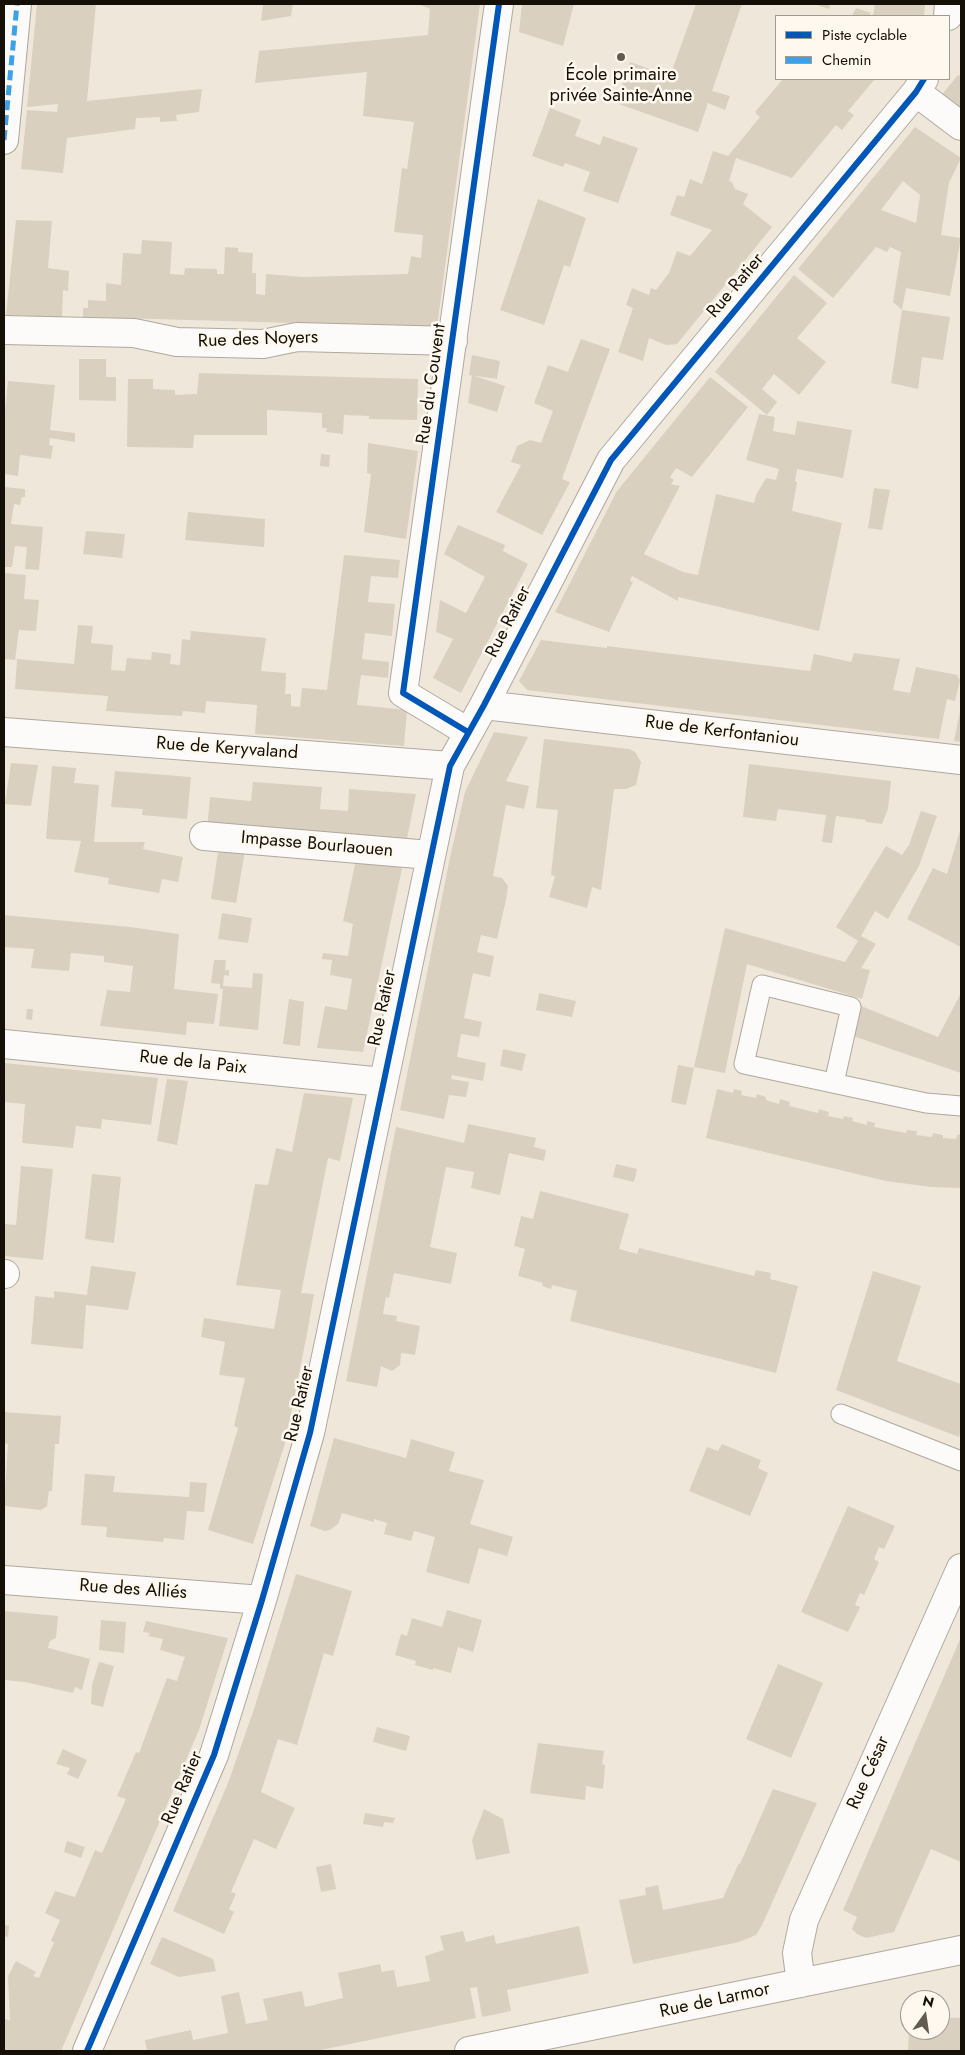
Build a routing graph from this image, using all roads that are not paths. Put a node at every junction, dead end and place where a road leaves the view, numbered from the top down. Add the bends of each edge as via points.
1 (17, 4) edge
2 (499, 4) edge
3 (920, 86) edge
4 (961, 126) edge
5 (4, 140) edge
6 (4, 330) edge
7 (453, 341) junction
8 (484, 705) junction
9 (4, 732) edge
10 (468, 732) junction
11 (961, 760) edge
12 (450, 766) junction
13 (204, 836) dead end
14 (430, 856) junction
15 (4, 1044) edge
16 (383, 1082) junction
17 (834, 1083) junction
18 (961, 1106) edge
19 (840, 1414) dead end
20 (961, 1461) edge
21 (961, 1568) edge
22 (4, 1580) edge
23 (262, 1600) junction
24 (961, 1950) edge
25 (801, 1983) junction
26 (501, 2048) edge
27 (87, 2051) edge
28 (469, 2051) edge

1 - 5 street
2 - 7 street, Rue du Couvent
3 - 4 street
3 - 8 street, Rue Ratier via 611,460
6 - 7 street, Rue des Noyers via 134,333 186,342 263,344 297,337
7 - 10 street, Rue du Couvent via 403,694
8 - 10 street, Rue Ratier
8 - 11 street, Rue de Kerfontaniou
9 - 12 street, Rue de Keryvaland
10 - 12 street, Rue Ratier
12 - 14 street, Rue Ratier
13 - 14 street, Impasse Bourlaouen
14 - 16 street, Rue Ratier
15 - 16 street, Rue de la Paix
16 - 23 street, Rue Ratier via 310,1434
17 - 17 lane via 851,1006 762,986 744,1064
17 - 18 lane via 926,1103
19 - 20 lane
21 - 25 street, Rue César via 804,1920 797,1953
22 - 23 street, Rue des Alliés
23 - 27 street, Rue Ratier via 214,1755
24 - 25 street, Rue de Larmor
25 - 26 street, Rue de Larmor
26 - 28 street, Rue de Larmor

